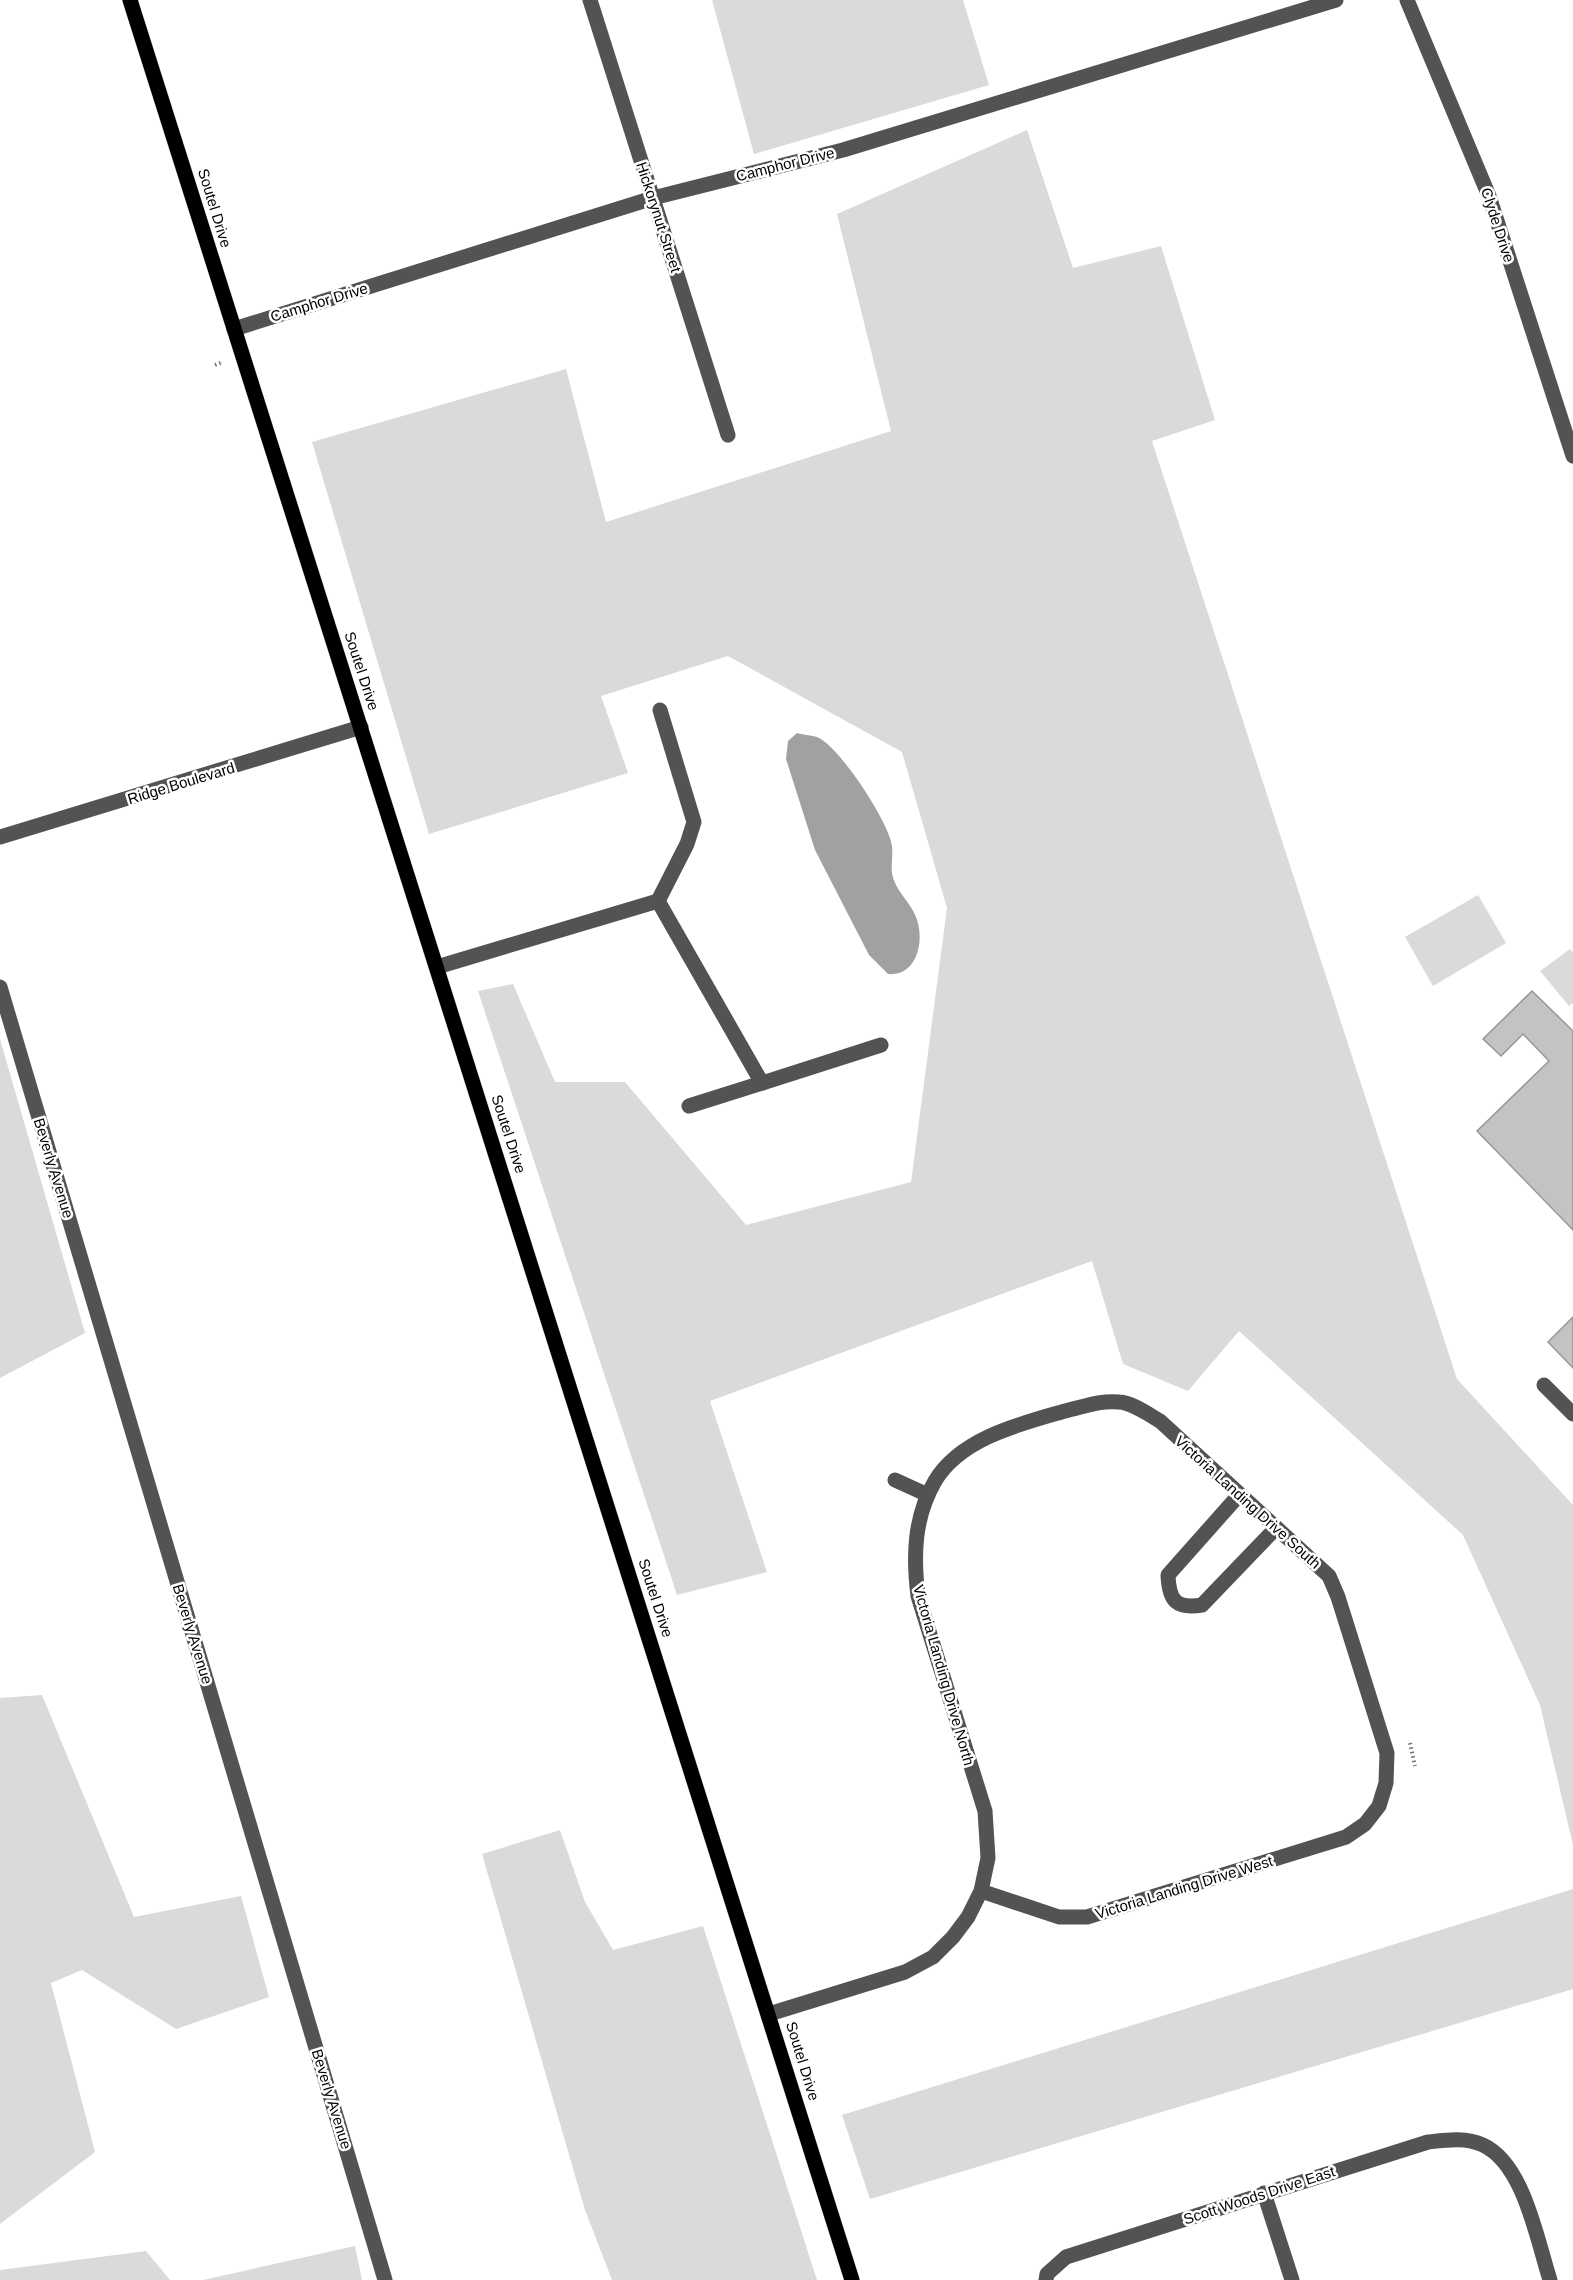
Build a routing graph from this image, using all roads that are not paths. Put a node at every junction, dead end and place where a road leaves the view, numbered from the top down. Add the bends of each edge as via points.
1 (130, 0) edge
2 (590, 0) edge
3 (1336, 0) edge
4 (1407, 0) edge
5 (653, 198) junction
6 (234, 329) junction
7 (728, 435) dead end
8 (1573, 456) edge
9 (660, 710) dead end
10 (361, 727) junction
11 (0, 837) edge
12 (658, 900) junction
13 (437, 967) junction
14 (0, 987) edge
15 (881, 1045) dead end
16 (762, 1083) junction
17 (689, 1106) dead end
18 (1544, 1385) dead end
19 (1573, 1414) edge
20 (978, 1443) joint
21 (895, 1480) dead end
22 (928, 1495) junction
23 (1239, 1495) junction
24 (1276, 1528) junction
25 (1379, 1806) joint
26 (981, 1891) junction
27 (769, 2014) junction
28 (1264, 2193) junction
29 (385, 2280) edge
30 (852, 2280) edge
31 (1046, 2280) edge
32 (1292, 2280) edge
33 (1550, 2280) edge

1 - 6 main road, Soutel Drive
2 - 5 street, Hickorynut Street
3 - 5 street, Camphor Drive via 843,150
4 - 8 street, Clyde Drive via 1489,196
5 - 6 street, Camphor Drive
5 - 7 street, Hickorynut Street
6 - 10 main road, Soutel Drive
9 - 12 street via 694,822
10 - 11 street, Ridge Boulevard
10 - 13 main road, Soutel Drive
12 - 13 street
12 - 16 street
13 - 27 main road, Soutel Drive
14 - 29 street, Beverly Avenue
15 - 16 street
16 - 17 street
18 - 19 street
20 - 22 street, Victoria Landing Drive North via 954,1460
20 - 23 street, Victoria Landing Drive South via 1003,1430 1054,1414 1096,1403 1120,1402 1160,1421
21 - 22 street
22 - 26 street, Victoria Landing Drive North via 917,1525 914,1562 918,1596 985,1811 988,1858
23 - 24 street, Victoria Landing Drive South
23 - 24 street via 1168,1575 1174,1601 1185,1608 1202,1605
24 - 25 street, Victoria Landing Drive South via 1329,1576 1338,1597 1387,1753 1386,1783
25 - 26 street, Victoria Landing Drive West via 1365,1824 1346,1837 1087,1917 1059,1917
26 - 27 street via 968,1917 933,1957 905,1972
27 - 30 main road, Soutel Drive
28 - 31 street, Scott Woods Drive East via 1066,2257 1047,2274
28 - 32 street
28 - 33 street, Scott Woods Drive East via 1428,2142 1458,2139 1484,2145 1506,2164 1521,2189

